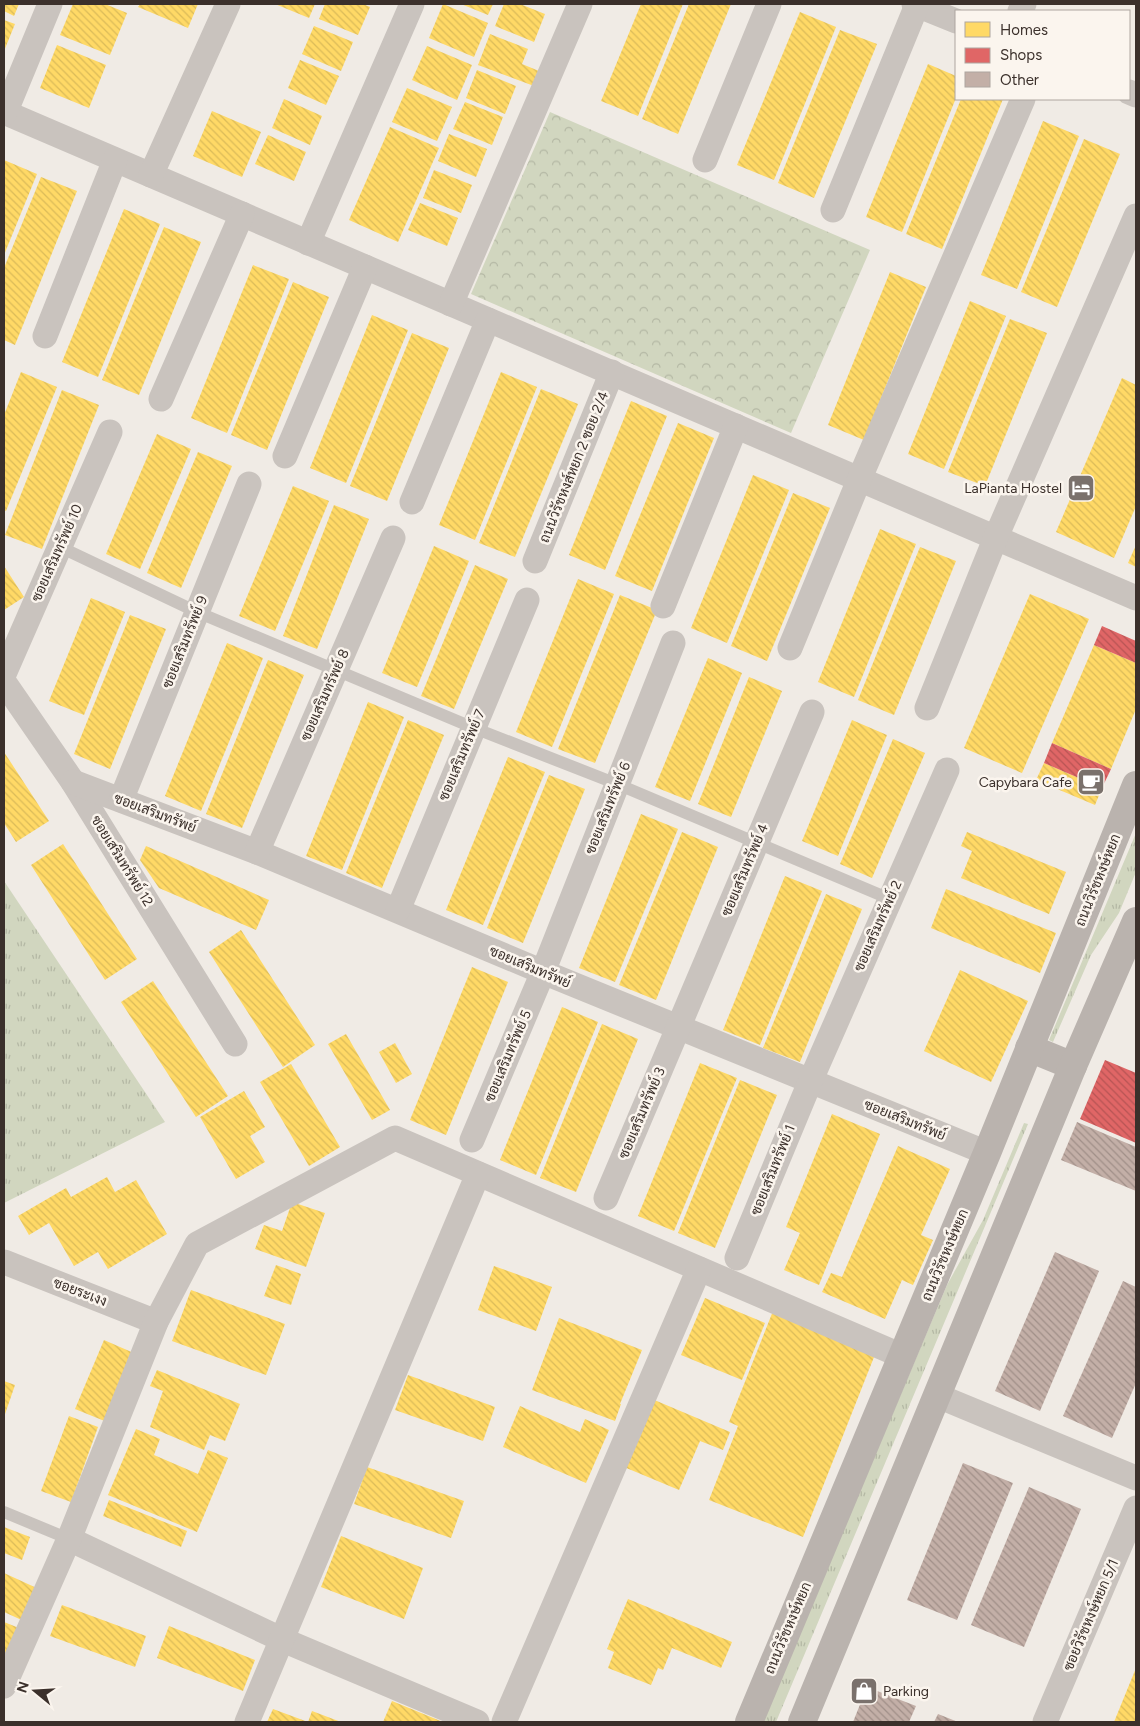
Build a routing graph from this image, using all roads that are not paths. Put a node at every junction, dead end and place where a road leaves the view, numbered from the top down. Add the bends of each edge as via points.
1 (50, 4) edge
2 (228, 4) edge
3 (412, 4) edge
4 (580, 4) edge
5 (770, 4) edge
6 (916, 4) edge
7 (955, 21) edge
8 (1023, 100) edge
9 (4, 113) edge
10 (115, 160) junction
11 (705, 160) dead end
12 (151, 175) junction
13 (833, 210) dead end
14 (242, 214) junction
15 (1136, 216) edge
16 (308, 243) junction
17 (364, 267) junction
18 (451, 304) junction
19 (488, 320) junction
20 (45, 336) dead end
21 (612, 372) junction
22 (161, 400) dead end
23 (736, 426) junction
24 (110, 432) dead end
25 (285, 456) dead end
26 (859, 480) junction
27 (249, 484) dead end
28 (412, 502) dead end
29 (996, 537) junction
30 (393, 538) dead end
31 (60, 547) junction
32 (535, 561) dead end
33 (1136, 598) edge
34 (527, 600) dead end
35 (663, 606) dead end
36 (197, 612) junction
37 (673, 643) dead end
38 (790, 648) dead end
39 (336, 670) junction
40 (4, 674) edge
41 (4, 682) edge
42 (927, 708) dead end
43 (812, 712) dead end
44 (474, 728) junction
45 (946, 770) dead end
46 (73, 782) junction
47 (617, 784) junction
48 (1136, 785) edge
49 (121, 800) junction
50 (756, 843) junction
51 (257, 852) junction
52 (890, 899) junction
53 (398, 910) junction
54 (1136, 921) edge
55 (543, 972) junction
56 (678, 1028) junction
57 (235, 1044) dead end
58 (1029, 1048) junction
59 (1073, 1066) junction
60 (810, 1082) junction
61 (472, 1140) dead end
62 (987, 1153) junction
63 (478, 1174) junction
64 (606, 1198) dead end
65 (737, 1258) dead end
66 (4, 1262) edge
67 (699, 1268) junction
68 (156, 1322) junction
69 (902, 1356) junction
70 (938, 1396) junction
71 (1136, 1478) edge
72 (1136, 1508) edge
73 (4, 1512) edge
74 (69, 1539) junction
75 (283, 1640) junction
76 (4, 1686) edge
77 (247, 1722) edge
78 (478, 1722) edge
79 (504, 1722) edge
80 (749, 1722) edge
81 (802, 1722) edge
82 (1045, 1722) edge

1 - 9 street
2 - 12 street
3 - 16 street
4 - 18 street
5 - 11 street
6 - 7 street
6 - 13 street
8 - 26 street
9 - 10 street
10 - 12 street
10 - 20 street
12 - 14 street
14 - 16 street
14 - 22 street
15 - 29 street
16 - 17 street
17 - 18 street
17 - 25 street
18 - 19 street
19 - 21 street
19 - 28 street
21 - 23 street
21 - 32 street, ถนนวิรัชหงส์หยก 2 ซอย 2/4
23 - 26 street
23 - 35 street
24 - 31 street, ซอยเสริมทรัพย์ 10
26 - 29 street
26 - 38 street
27 - 36 street, ซอยเสริมทรัพย์ 9
29 - 33 street
29 - 42 street
30 - 39 street, ซอยเสริมทรัพย์ 8
31 - 36 lane
31 - 40 street, ซอยเสริมทรัพย์ 10
34 - 44 street, ซอยเสริมทรัพย์ 7
36 - 39 lane
36 - 49 street, ซอยเสริมทรัพย์ 9
37 - 47 street, ซอยเสริมทรัพย์ 6
39 - 44 lane
39 - 51 street, ซอยเสริมทรัพย์ 8
41 - 46 street, ซอยเสริมทรัพย์ 12
43 - 50 street, ซอยเสริมทรัพย์ 4
44 - 47 lane
44 - 53 street, ซอยเสริมทรัพย์ 7
45 - 52 street, ซอยเสริมทรัพย์ 2
46 - 49 street, ซอยเสริมทรัพย์
46 - 57 street, ซอยเสริมทรัพย์ 12
47 - 50 lane
47 - 55 street, ซอยเสริมทรัพย์ 6
48 - 58 main road, ถนนวิรัชหงษ์หยก
49 - 51 street, ซอยเสริมทรัพย์
50 - 52 lane
50 - 56 street, ซอยเสริมทรัพย์ 4
51 - 53 street, ซอยเสริมทรัพย์
52 - 60 street, ซอยเสริมทรัพย์ 2
53 - 55 street, ซอยเสริมทรัพย์
54 - 59 main road
55 - 56 street, ซอยเสริมทรัพย์
55 - 61 street, ซอยเสริมทรัพย์ 5
56 - 60 street, ซอยเสริมทรัพย์
56 - 64 street, ซอยเสริมทรัพย์ 3
58 - 59 main road
58 - 62 main road, ถนนวิรัชหงษ์หยก
59 - 70 main road
60 - 62 street, ซอยเสริมทรัพย์
60 - 65 street, ซอยเสริมทรัพย์ 1
62 - 69 main road, ถนนวิรัชหงษ์หยก
63 - 67 street
63 - 68 street via 395,1138 197,1244
63 - 75 street
66 - 68 street, ซอยระเงง
67 - 69 street
67 - 79 street
68 - 74 street
69 - 80 main road, ถนนวิรัชหงษ์หยก
70 - 71 street
70 - 81 main road
72 - 82 street, ซอยวิรัชหงษ์หยก 5/1
73 - 74 lane
74 - 75 street
74 - 76 street
75 - 77 street
75 - 78 street

